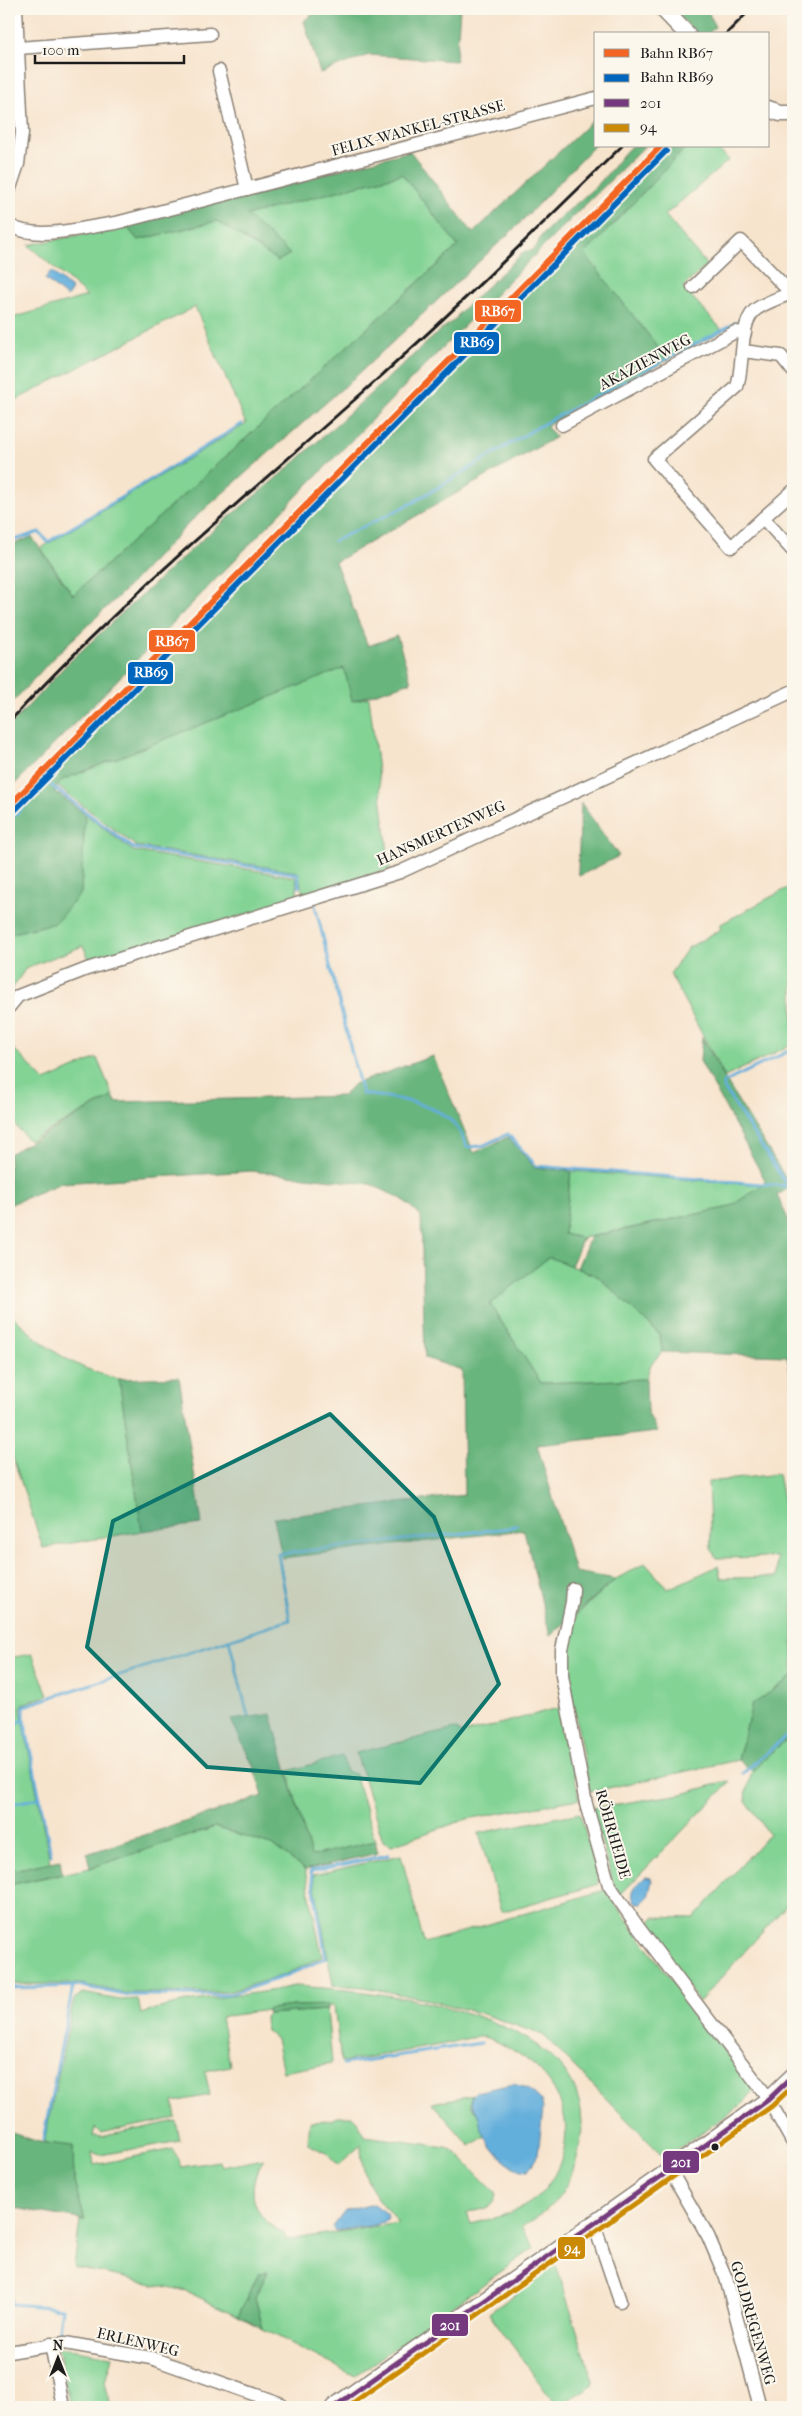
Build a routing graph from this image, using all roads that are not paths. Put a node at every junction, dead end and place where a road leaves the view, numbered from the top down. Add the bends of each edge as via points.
1 (16, 9) edge
2 (663, 9) edge
3 (681, 32) edge
4 (210, 34) dead end
5 (18, 48) junction
6 (218, 72) dead end
7 (594, 99) edge
8 (770, 110) edge
9 (793, 113) edge
10 (247, 189) junction
11 (9, 191) edge
12 (9, 225) edge
13 (693, 287) dead end
14 (792, 293) edge
15 (745, 332) junction
16 (743, 351) junction
17 (793, 371) edge
18 (562, 425) dead end
19 (793, 492) edge
20 (764, 518) junction
21 (793, 551) edge
22 (793, 691) edge
23 (9, 1007) edge
24 (573, 1589) dead end
25 (793, 2076) edge
26 (768, 2100) junction
27 (793, 2143) edge
28 (670, 2170) junction
29 (591, 2226) junction
30 (620, 2301) dead end
31 (51, 2344) junction
32 (9, 2352) edge
33 (63, 2407) edge
34 (284, 2407) edge
35 (334, 2407) edge
36 (760, 2407) edge

1 - 5 street
2 - 3 street
4 - 5 street
5 - 11 street via 22,133 18,164
6 - 10 street
7 - 10 street, FELIX-WANKEL-STRASSE
8 - 9 street
10 - 12 street, FELIX-WANKEL-STRASSE via 116,223 36,234
13 - 14 street via 741,241
14 - 15 street via 755,311
15 - 16 street
15 - 18 street, AKAZIENWEG via 735,332
16 - 17 street via 781,356
16 - 20 street via 737,387 654,459 731,548
19 - 20 street
20 - 21 street
22 - 23 street, HANSMERTENWEG via 400,872 87,969 18,996
24 - 26 street, RÖHRHEIDE via 562,1650 562,1676 586,1804 609,1885
25 - 26 street
26 - 27 street, RÖHRHEIDE
26 - 28 street
28 - 29 street
28 - 36 street, GOLDREGENWEG via 708,2236 726,2278
29 - 30 street
29 - 35 street
31 - 32 street, ERLENWEG
31 - 33 street
31 - 34 street, ERLENWEG via 65,2343 151,2358

